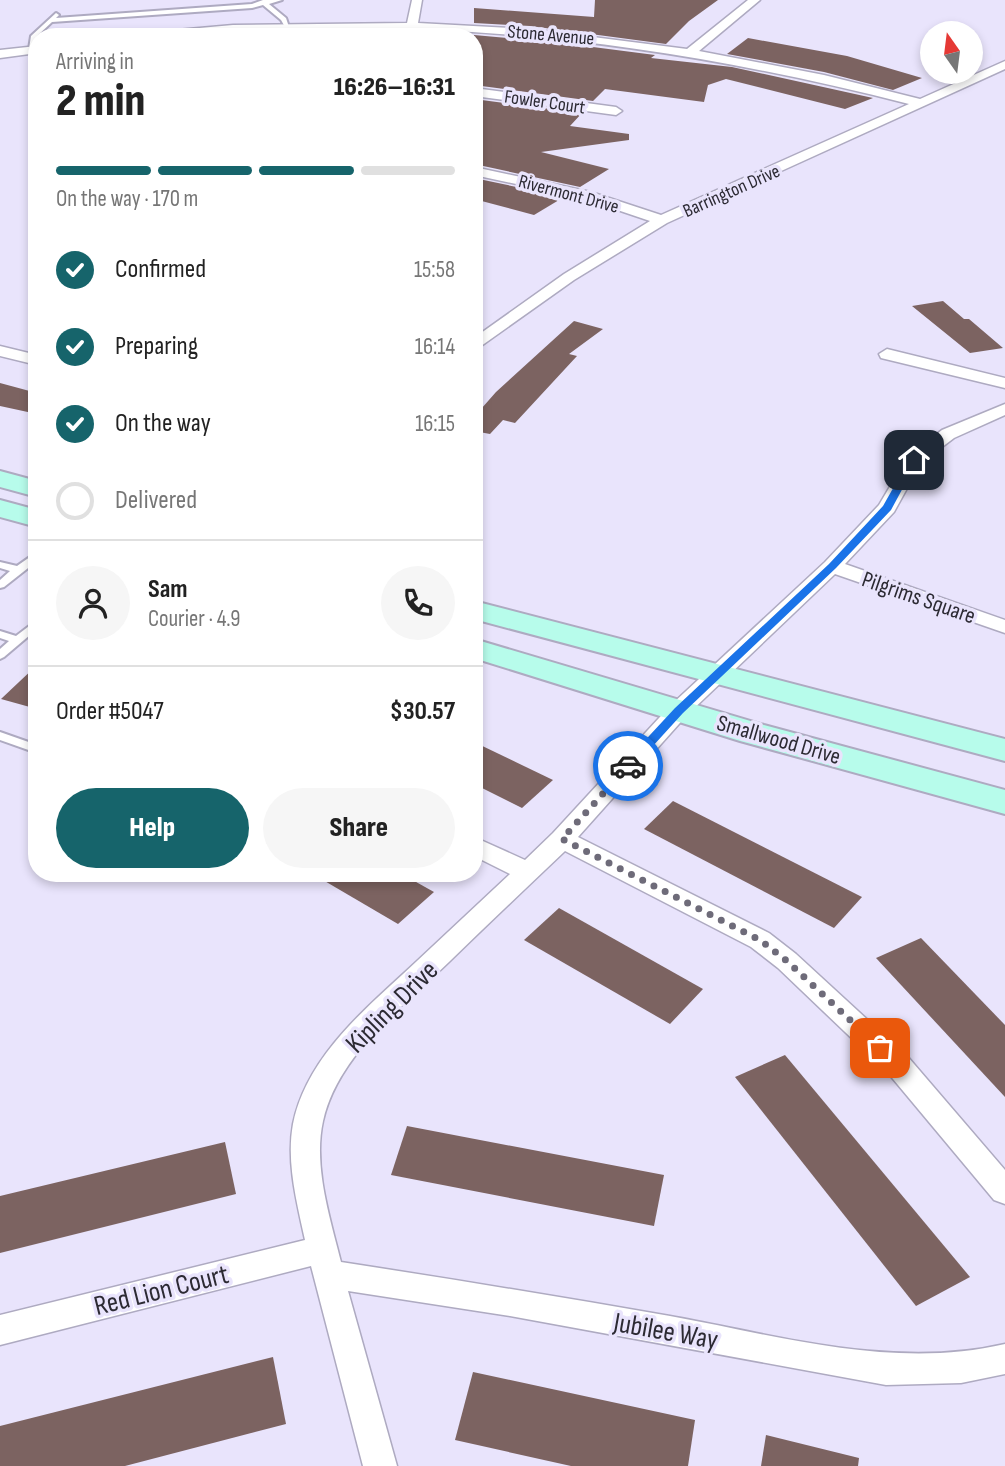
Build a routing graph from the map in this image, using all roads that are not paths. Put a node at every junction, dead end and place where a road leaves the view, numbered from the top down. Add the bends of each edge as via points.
1 (216, 0) edge
2 (279, 0) edge
3 (417, 0) edge
4 (755, 0) edge
5 (260, 1) edge
6 (51, 20) junction
7 (287, 26) junction
8 (412, 26) junction
9 (43, 28) edge
10 (260, 28) edge
11 (444, 28) edge
12 (483, 30) edge
13 (28, 50) edge
14 (691, 51) junction
15 (0, 54) edge
16 (1005, 65) edge
17 (483, 93) edge
18 (922, 103) junction
19 (616, 111) dead end
20 (483, 173) edge
21 (662, 220) junction
22 (483, 339) edge
23 (0, 351) edge
24 (887, 354) dead end
25 (28, 358) edge
26 (1005, 383) edge
27 (1005, 409) edge
28 (0, 479) edge
29 (28, 487) edge
30 (0, 508) edge
31 (28, 516) edge
32 (28, 562) edge
33 (0, 565) edge
34 (832, 566) junction
35 (18, 570) junction
36 (0, 586) edge
37 (483, 612) edge
38 (1005, 627) edge
39 (28, 630) edge
40 (0, 634) edge
41 (17, 640) junction
42 (483, 651) edge
43 (0, 655) edge
44 (718, 674) junction
45 (679, 710) junction
46 (0, 736) edge
47 (28, 746) edge
48 (1005, 750) edge
49 (1005, 802) edge
50 (562, 839) junction
51 (483, 850) edge
52 (528, 872) junction
53 (1005, 1191) edge
54 (325, 1261) junction
55 (0, 1330) edge
56 (1005, 1359) edge
57 (380, 1466) edge

1 - 6 lane via 66,11
2 - 5 lane
3 - 8 street
4 - 14 street
5 - 6 lane
5 - 7 lane
6 - 9 lane
7 - 8 street, Stone Avenue
7 - 10 street, Stone Avenue
8 - 11 street, Stone Avenue
12 - 14 street, Stone Avenue
13 - 15 street
14 - 18 street, Stone Avenue via 799,71
16 - 18 street, Barrington Drive
17 - 19 street, Fowler Court
18 - 21 street, Barrington Drive
20 - 21 street, Rivermont Drive via 586,195
21 - 22 street, Barrington Drive via 569,276
23 - 25 street
24 - 26 street
27 - 34 street via 948,434 914,460 887,508
28 - 29 main road
30 - 31 main road
32 - 35 lane
33 - 35 lane
34 - 38 street, Pilgrims Square
34 - 44 street
35 - 36 lane
37 - 44 main road, Smallwood Drive
39 - 41 lane
40 - 41 lane
41 - 43 lane
42 - 45 main road, Smallwood Drive
44 - 45 street
44 - 48 main road, Smallwood Drive
45 - 49 main road, Smallwood Drive
45 - 50 street, Kipling Drive
46 - 47 lane
50 - 52 street, Kipling Drive
50 - 53 street via 760,940 787,961 898,1065
51 - 52 street
52 - 54 street, Kipling Drive via 356,1035 317,1095 306,1147
54 - 55 street, Red Lion Court
54 - 56 street, Jubilee Way via 510,1302 886,1370 977,1367
54 - 57 street, Kipling Drive

